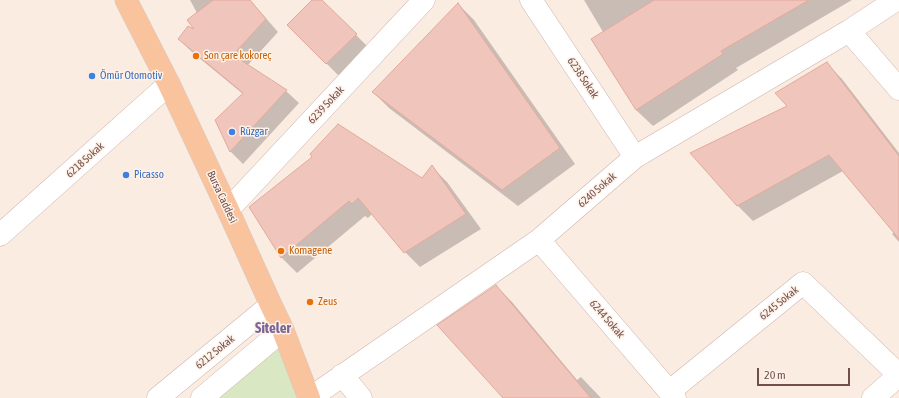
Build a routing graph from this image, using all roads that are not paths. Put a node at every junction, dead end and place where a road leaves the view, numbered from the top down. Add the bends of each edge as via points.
1 (126, 0) edge
2 (424, 0) edge
3 (531, 0) edge
4 (896, 0) edge
5 (849, 31) junction
6 (169, 84) junction
7 (899, 89) edge
8 (635, 157) junction
9 (228, 210) junction
10 (0, 235) edge
11 (539, 240) junction
12 (271, 305) junction
13 (283, 330) junction
14 (899, 375) edge
15 (342, 376) junction
16 (672, 395) edge
17 (158, 398) edge
18 (202, 398) edge
19 (309, 398) edge
20 (361, 398) edge
21 (873, 398) edge

1 - 6 main road, Bursa Caddesi
2 - 9 street, 6239 Sokak
3 - 8 street, 6238 Sokak
4 - 5 street, 6240 Sokak
5 - 7 street
5 - 8 street, 6240 Sokak
6 - 9 main road, Bursa Caddesi
6 - 10 street, 6218 Sokak
8 - 11 street, 6240 Sokak
9 - 12 main road, Bursa Caddesi
11 - 15 street, 6240 Sokak
11 - 16 street, 6244 Sokak
12 - 13 main road, Bursa Caddesi
12 - 17 street, 6212 Sokak
13 - 18 street
13 - 19 main road, Bursa Caddesi
14 - 16 street, 6245 Sokak via 803,283
14 - 21 street
15 - 19 street, 6240 Sokak
15 - 20 street

